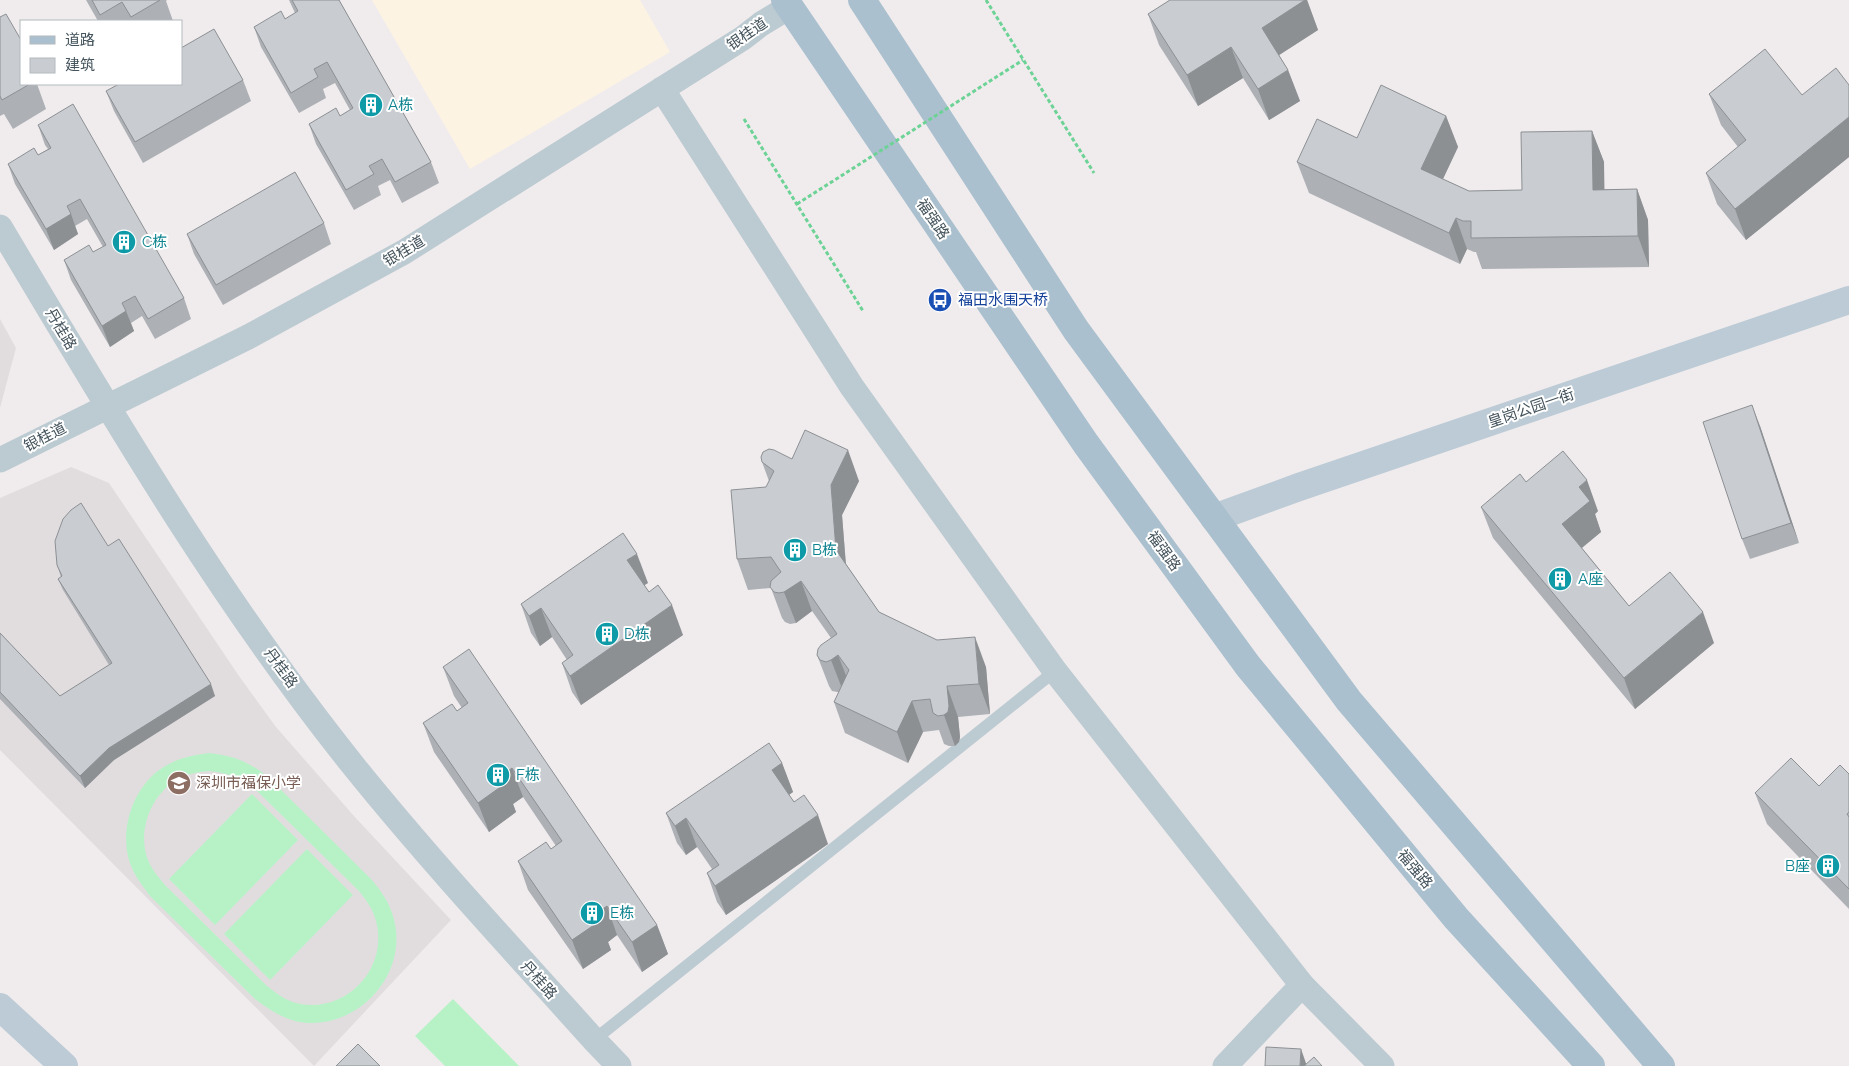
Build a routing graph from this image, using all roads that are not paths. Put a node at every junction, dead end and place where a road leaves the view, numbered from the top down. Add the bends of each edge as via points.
1 (862, 0) edge
2 (787, 4) edge
3 (662, 89) junction
4 (0, 227) edge
5 (1849, 300) edge
6 (107, 406) junction
7 (0, 460) edge
8 (1214, 518) junction
9 (1055, 670) junction
10 (1302, 985) junction
11 (0, 1007) edge
12 (594, 1040) junction
13 (64, 1066) edge
14 (620, 1066) edge
15 (1225, 1066) edge
16 (1382, 1066) edge
17 (1591, 1066) edge
18 (1661, 1066) edge

1 - 8 main road via 1076,330
2 - 3 street, 银桂道
2 - 17 main road, 福强路 via 1086,444 1248,666 1456,918
3 - 6 street, 银桂道 via 404,252 248,337
3 - 9 street via 852,387
4 - 6 street, 丹桂路
5 - 8 street, 皇岗公园一街
6 - 7 street, 银桂道
6 - 12 street, 丹桂路 via 204,562 356,769
8 - 18 main road via 1349,701
9 - 10 street
9 - 12 lane
10 - 15 street
10 - 16 street
11 - 13 street
12 - 14 street, 丹桂路

